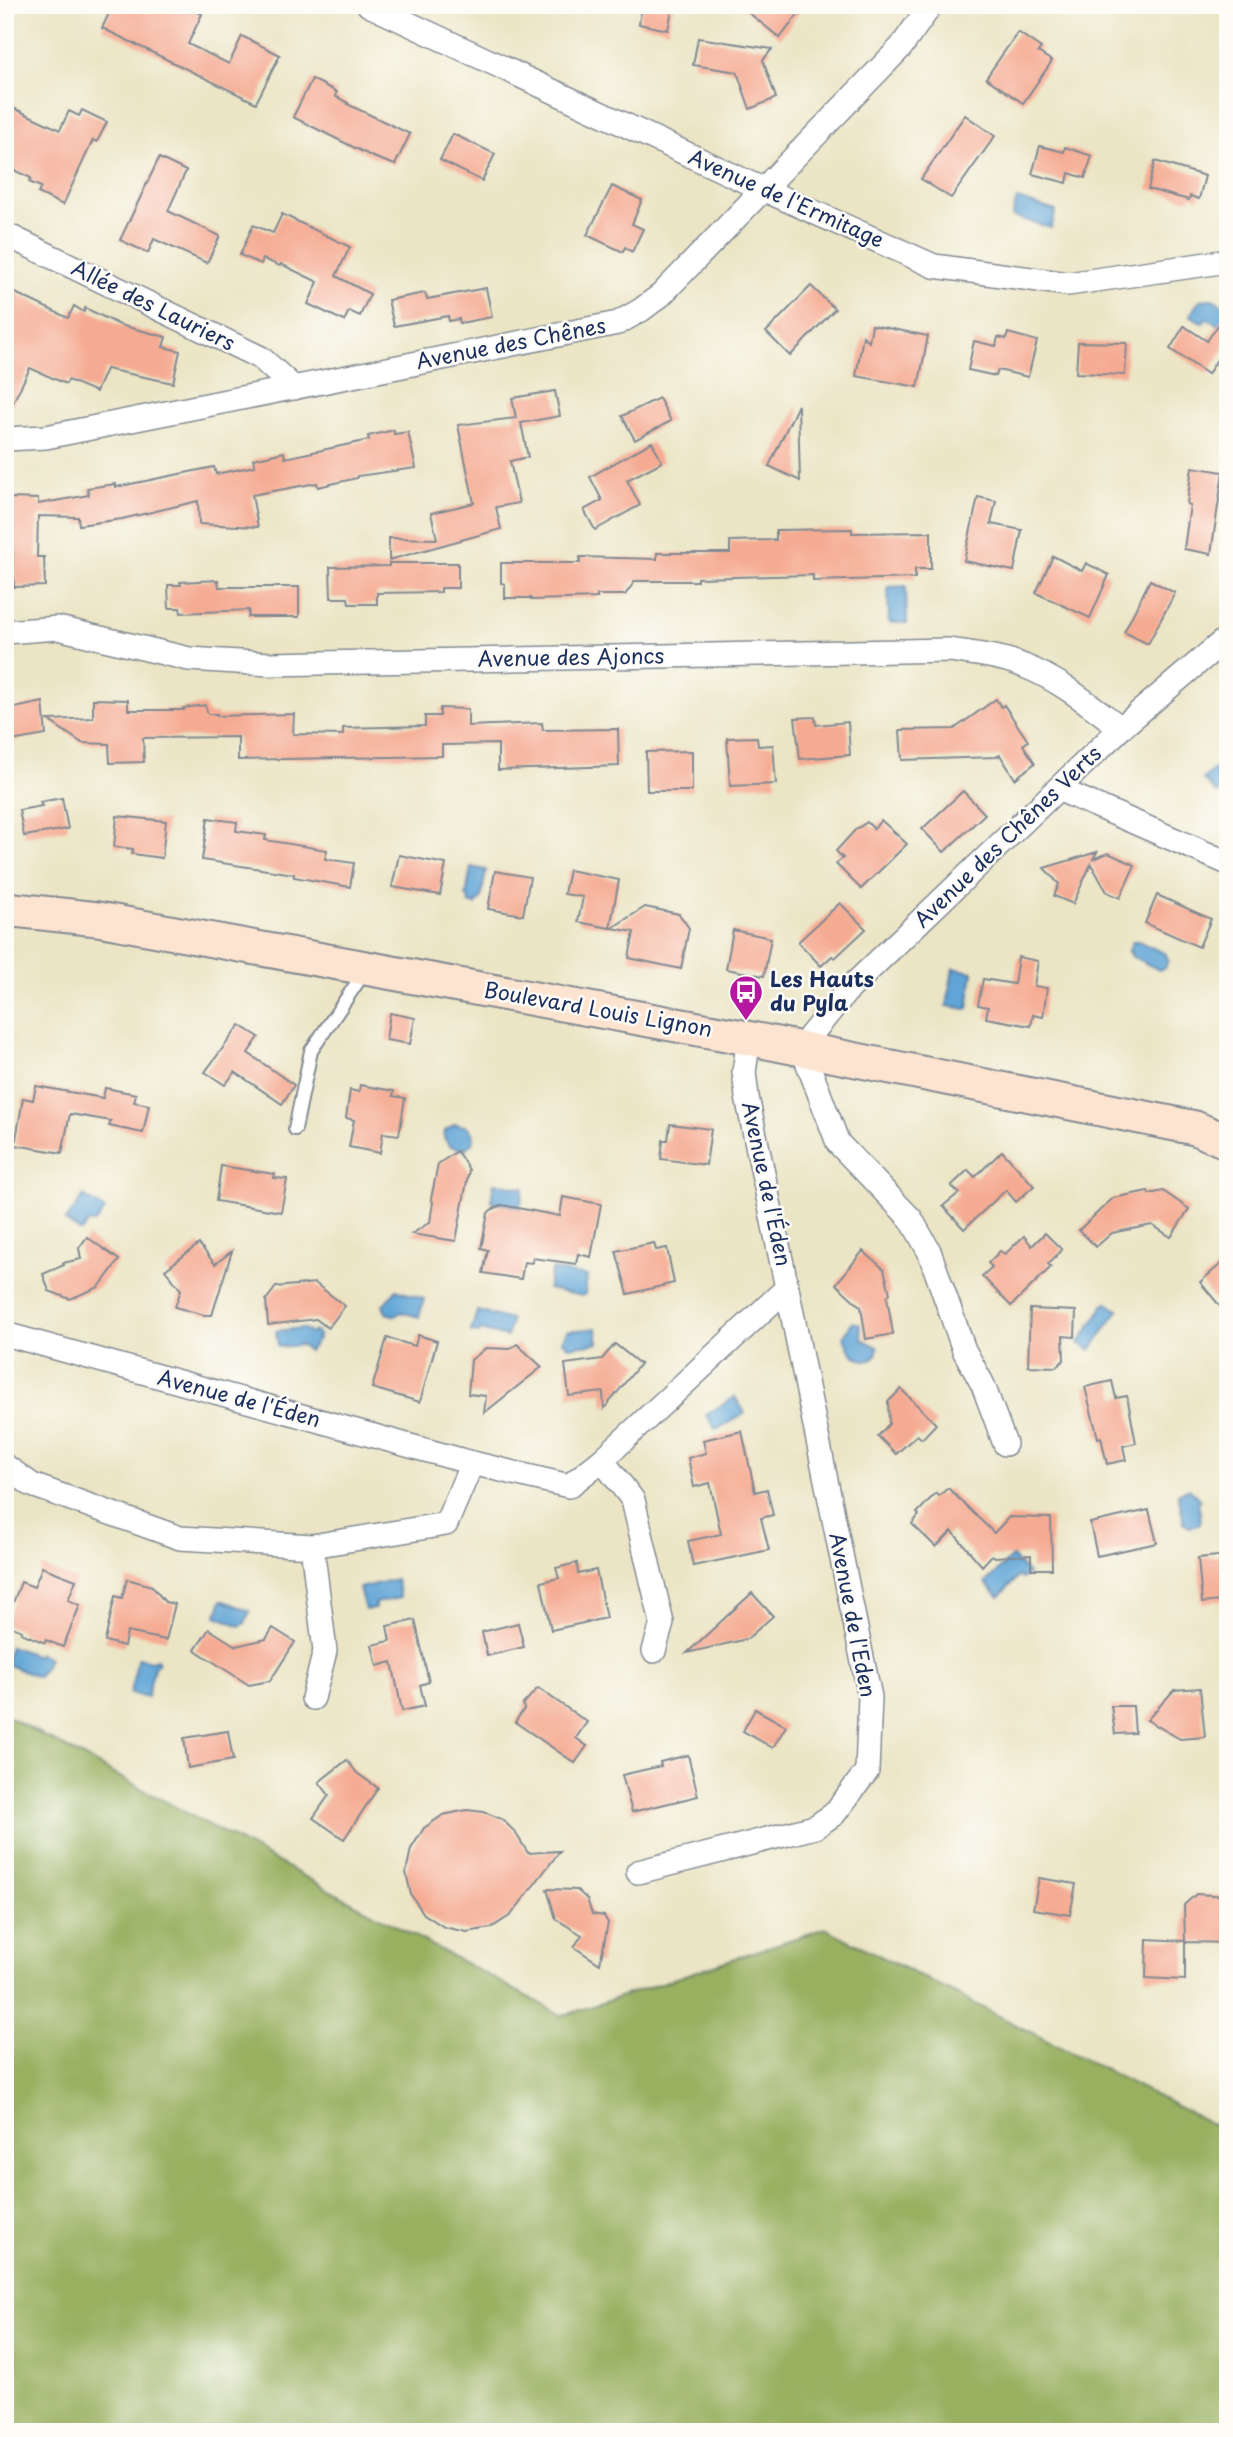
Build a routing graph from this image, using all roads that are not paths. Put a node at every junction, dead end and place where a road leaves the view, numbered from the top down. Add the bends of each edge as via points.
1 (369, 5) edge
2 (930, 5) edge
3 (763, 189) junction
4 (5, 234) edge
5 (1228, 261) edge
6 (294, 388) junction
7 (5, 439) edge
8 (5, 632) edge
9 (1228, 638) edge
10 (1121, 728) junction
11 (1058, 789) junction
12 (1228, 863) edge
13 (5, 909) edge
14 (367, 968) junction
15 (750, 1038) junction
16 (803, 1051) junction
17 (295, 1129) dead end
18 (1228, 1142) edge
19 (787, 1288) junction
20 (5, 1334) edge
21 (1005, 1444) dead end
22 (603, 1460) junction
23 (472, 1463) junction
24 (5, 1466) edge
25 (312, 1546) junction
26 (654, 1651) dead end
27 (313, 1698) dead end
28 (638, 1872) dead end

1 - 3 street, Avenue de l'Ermitage
2 - 3 street, Avenue des Chênes via 901,47
3 - 5 street, Avenue de l'Ermitage via 934,266 1068,284
3 - 6 street, Avenue des Chênes via 661,295 618,323
4 - 6 street, Allée des Lauriers via 261,358
6 - 7 street, Avenue des Chênes via 46,437
8 - 10 street, Avenue des Ajoncs via 58,628 189,659 270,664 950,650 1024,666 1065,687
9 - 10 street, Avenue des Chênes Verts
10 - 11 street, Avenue des Chênes Verts
11 - 12 street
11 - 16 street, Avenue des Chênes Verts via 846,992
13 - 14 main road, Boulevard Louis Lignon via 98,919
14 - 15 main road, Boulevard Louis Lignon
14 - 17 lane via 311,1051
15 - 16 main road, Boulevard Louis Lignon
15 - 19 street, Avenue de l'Éden via 744,1072 747,1097
16 - 18 main road, Boulevard Louis Lignon via 1083,1104 1195,1128
16 - 21 street via 838,1143 911,1219 929,1251 964,1350 984,1385
19 - 22 street, Avenue de l'Éden
19 - 28 street, Avenue de l'Eden via 870,1697 867,1771 834,1814 815,1827
20 - 23 street, Avenue de l'Éden
22 - 23 street, Avenue de l'Éden via 569,1486
22 - 26 street via 633,1500 662,1623
23 - 25 street via 446,1524
24 - 25 street via 32,1485 180,1538
25 - 27 street via 325,1651

